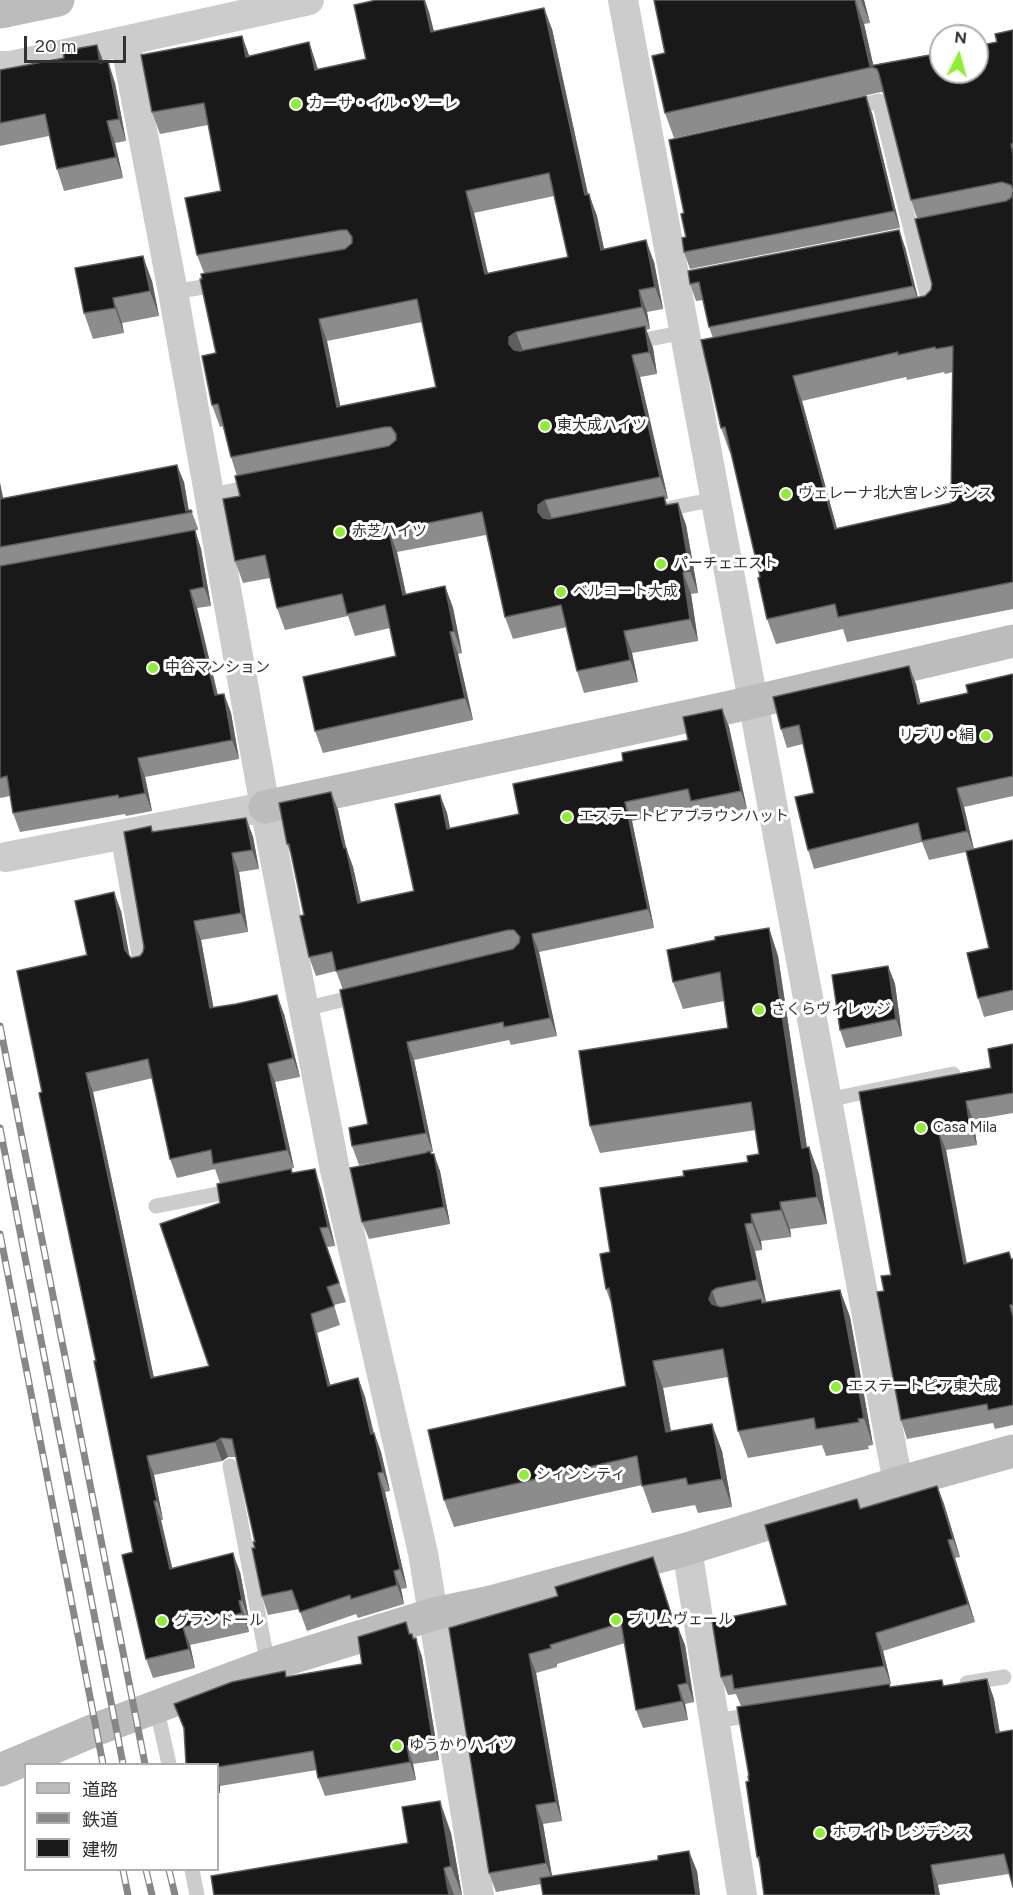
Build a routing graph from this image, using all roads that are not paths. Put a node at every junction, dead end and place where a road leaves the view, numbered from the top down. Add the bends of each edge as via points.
1 (58, 0) edge
2 (309, 0) edge
3 (623, 0) edge
4 (0, 12) edge
5 (125, 41) junction
6 (0, 66) edge
7 (834, 111) edge
8 (240, 280) edge
9 (173, 292) junction
10 (920, 313) edge
11 (617, 345) edge
12 (692, 349) junction
13 (268, 484) edge
14 (210, 495) junction
15 (716, 500) junction
16 (647, 513) edge
17 (1013, 641) edge
18 (753, 702) junction
19 (265, 807) junction
20 (118, 836) junction
21 (6, 857) dead end
22 (141, 967) edge
23 (371, 993) edge
24 (304, 1009) junction
25 (953, 1074) edge
26 (827, 1100) junction
27 (256, 1186) edge
28 (156, 1206) dead end
29 (1013, 1451) edge
30 (230, 1466) dead end
31 (898, 1483) junction
32 (687, 1549) junction
33 (434, 1614) junction
34 (268, 1665) junction
35 (1004, 1677) dead end
36 (957, 1684) edge
37 (156, 1706) junction
38 (772, 1712) edge
39 (715, 1721) junction
40 (169, 1763) edge
41 (0, 1770) edge
42 (192, 1871) edge
43 (197, 1895) edge
44 (479, 1895) edge
45 (742, 1895) edge

1 - 4 street
2 - 5 street
3 - 12 street via 657,152
5 - 6 street
5 - 9 street
7 - 10 lane via 879,101 931,311
8 - 9 lane
9 - 14 street
11 - 12 lane
12 - 15 street
13 - 14 lane
14 - 19 street via 211,537
15 - 16 lane
15 - 18 street
17 - 18 street
18 - 19 street
18 - 26 street
19 - 20 street
19 - 24 street
20 - 21 street
20 - 22 lane
23 - 24 lane
24 - 33 street
25 - 26 lane
26 - 31 street via 858,1299
27 - 28 lane
29 - 31 street
30 - 34 lane
31 - 32 street
32 - 33 street
32 - 39 street
33 - 34 street
33 - 44 street
34 - 37 street
35 - 36 lane
37 - 40 lane
37 - 41 street
38 - 39 lane
39 - 45 street
42 - 43 lane

